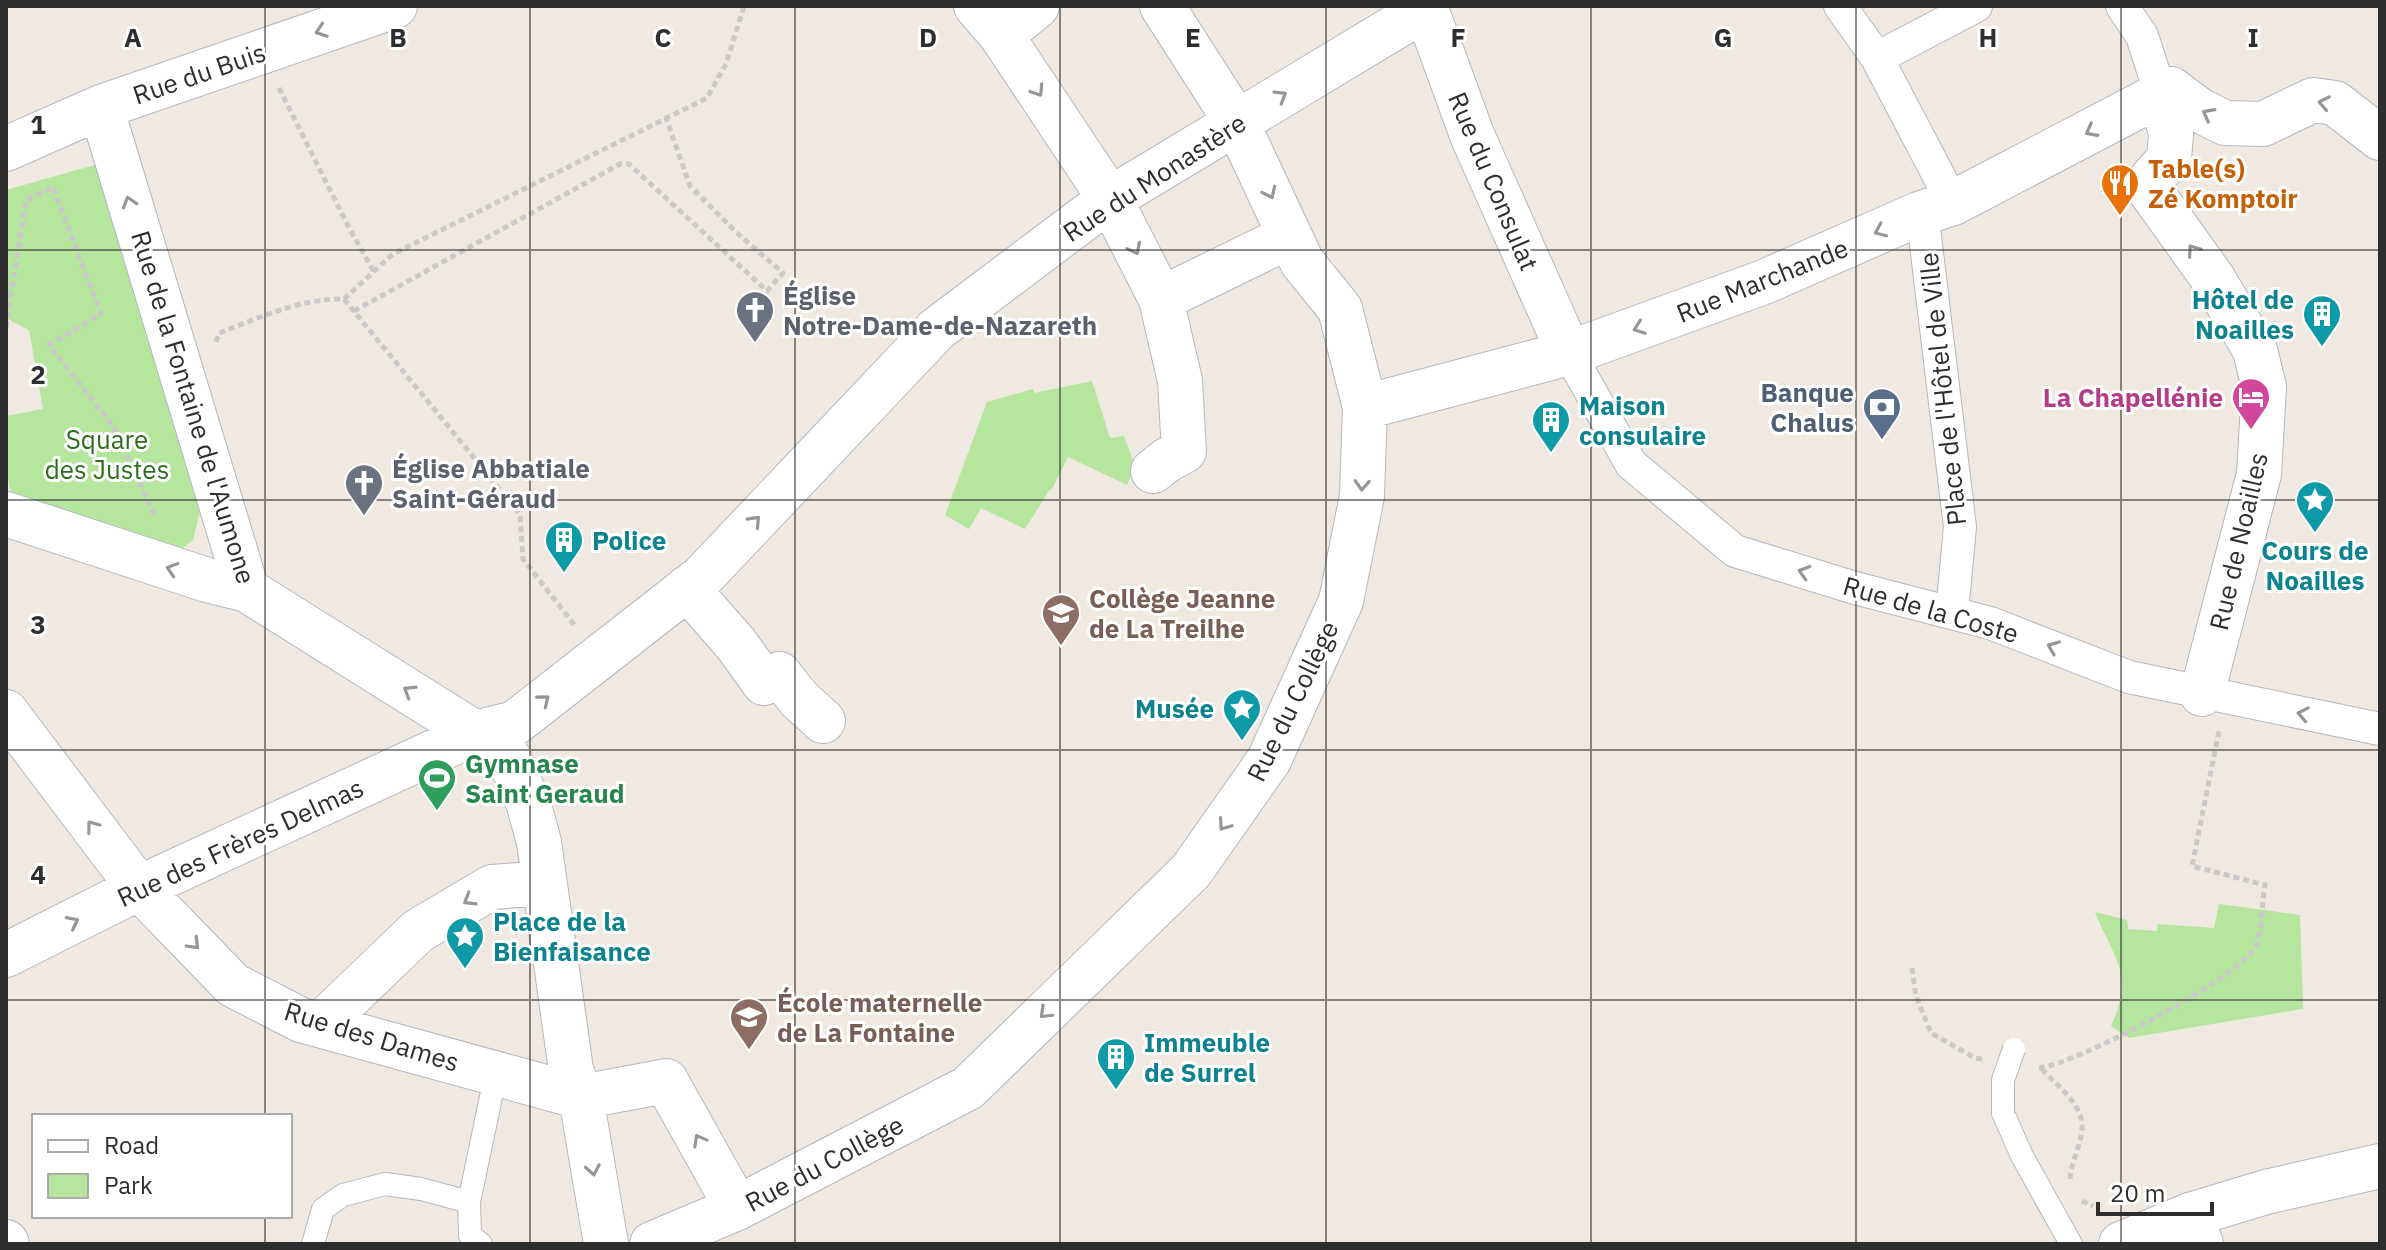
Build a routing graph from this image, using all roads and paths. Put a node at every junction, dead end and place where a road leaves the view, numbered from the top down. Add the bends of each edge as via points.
1 (395, 6) edge
2 (744, 6) edge
3 (1037, 6) edge
4 (1840, 6) edge
5 (1976, 6) edge
6 (1164, 7) edge
7 (1427, 7) edge
8 (2123, 7) edge
9 (988, 20) edge
10 (268, 49) junction
11 (1877, 58) junction
12 (2161, 95) junction
13 (101, 107) junction
14 (666, 118) junction
15 (1237, 123) junction
16 (2380, 138) edge
17 (6, 149) edge
18 (1110, 199) junction
19 (1936, 208) junction
20 (1290, 236) junction
21 (374, 272) junction
22 (344, 299) junction
23 (1161, 299) junction
24 (354, 311) junction
25 (6, 327) edge
26 (1569, 353) junction
27 (182, 377) junction
28 (1365, 407) junction
29 (1153, 471) dead end
30 (6, 514) edge
31 (164, 527) dead end
32 (694, 583) junction
33 (247, 590) junction
34 (1952, 612) junction
35 (598, 656) junction
36 (2214, 696) junction
37 (6, 712) edge
38 (823, 721) dead end
39 (2380, 729) edge
40 (475, 733) junction
41 (543, 883) junction
42 (139, 888) junction
43 (6, 955) edge
44 (1912, 968) dead end
45 (320, 1025) junction
46 (2014, 1049) dead end
47 (1988, 1060) dead end
48 (2028, 1067) dead end
49 (2042, 1069) junction
50 (496, 1073) junction
51 (588, 1096) junction
52 (2380, 1166) edge
53 (469, 1202) junction
54 (2093, 1206) dead end
55 (737, 1208) junction
56 (2195, 1230) edge
57 (313, 1244) edge
58 (481, 1244) edge
59 (606, 1244) edge
60 (652, 1244) edge
61 (2071, 1244) edge
62 (2121, 1244) edge

1 -> 10 street, Rue du Buis
2 - 14 path via 726,64 707,98
3 - 9 street
4 - 11 street, Place de l'Hôtel de Ville
5 - 11 street
6 - 15 street, Rue du Collège
15 -> 7 street, Rue du Monastère
7 - 26 street, Rue du Consulat via 1472,135
8 - 12 street via 2142,36
9 -> 18 street
10 - 13 street, Rue du Buis
10 - 21 path via 281,91
11 - 19 street, Place de l'Hôtel de Ville
16 -> 12 street via 2335,103 2313,100 2263,124 2225,123 2171,89
12 -> 19 street
36 -> 12 street, Rue de Noailles via 2259,474 2264,387 2255,350 2214,280 2146,185 2169,159 2171,134
13 - 17 street, Rue du Buis
27 -> 13 street, Rue de la Fontaine de l'Aumone
14 - 21 path via 393,254
14 - 24 path via 690,186 783,273 767,291 629,164 620,164
15 - 18 street, Rue du Monastère
15 -> 20 street, Rue du Collège
18 -> 23 street
32 -> 18 street, Rue du Monastère via 937,329
19 -> 26 street, Rue Marchande via 1764,282
19 - 34 street, Place de l'Hôtel de Ville via 1924,228 1960,527
20 - 23 street
20 - 28 street, Rue du Collège via 1302,262 1340,309
21 - 22 path
22 - 24 path
22 - 27 path via 321,298 219,333 207,367
23 - 29 street via 1180,381 1184,451
24 - 35 path via 520,514 523,559
25 - 31 path via 26,200 53,187 101,314 49,345 113,426 154,517
26 - 28 street, Rue Marchande
34 -> 26 street, Rue de la Coste via 1735,551 1631,464
27 - 33 street, Rue de la Fontaine de l'Aumone
28 -> 55 street, Rue du Collège via 1362,496 1341,601 1269,760 1191,871 968,1088
33 -> 30 street
32 - 35 street, Rue du Monastère
32 - 38 street via 764,683 779,674
40 -> 33 street, Rue de la Fontaine de l'Aumone
36 -> 34 street, Rue de la Coste via 2129,677
40 -> 35 street, Rue des Frères Delmas via 515,723
39 -> 36 street, Rue de la Coste
36 - 49 path via 2192,866 2265,885 2257,945 2205,988 2112,1040
42 -> 37 street, Rue des Dames
40 - 41 street via 509,758 539,842
40 - 42 street, Rue des Frères Delmas
41 -> 45 street via 492,887 418,931
41 - 51 street via 571,1070
43 -> 42 street, Rue des Frères Delmas
42 -> 45 street, Rue des Dames via 233,985
44 - 47 path via 1916,996 1931,1033
45 - 50 street, Rue des Dames
46 - 61 lane, bridge via 2003,1080 2003,1113
48 - 49 path
49 - 54 path via 2077,1108 2083,1129 2069,1182 2081,1200
50 - 51 street, Rue des Dames
50 - 53 lane
55 -> 51 street via 666,1081
51 -> 59 street
52 - 56 street via 2266,1192
53 - 57 lane via 385,1184 343,1195 323,1209
53 - 58 lane via 470,1235
55 - 60 street, Rue du Collège
56 - 62 street

